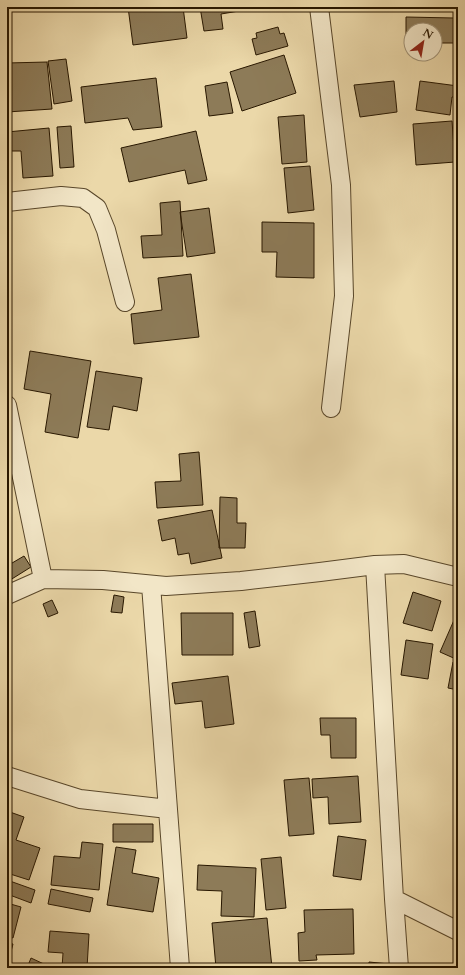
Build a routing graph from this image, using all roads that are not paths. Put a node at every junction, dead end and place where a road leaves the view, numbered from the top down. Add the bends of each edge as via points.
1 (319, 7) edge
2 (7, 202) edge
3 (125, 302) dead end
4 (7, 405) edge
5 (331, 408) dead end
6 (375, 565) junction
7 (458, 577) edge
8 (43, 579) junction
9 (151, 585) junction
10 (7, 595) edge
11 (7, 776) edge
12 (168, 809) junction
13 (394, 899) junction
14 (458, 931) edge
15 (180, 968) edge
16 (399, 968) edge

1 - 5 street via 341,185 344,296
2 - 3 street via 61,196 82,198 96,208 106,230
4 - 8 street
6 - 7 street via 404,564
6 - 9 street via 241,581
6 - 13 street
8 - 9 street via 103,580
8 - 10 street
9 - 12 street
11 - 12 street via 80,799
12 - 15 street
13 - 14 street
13 - 16 street

